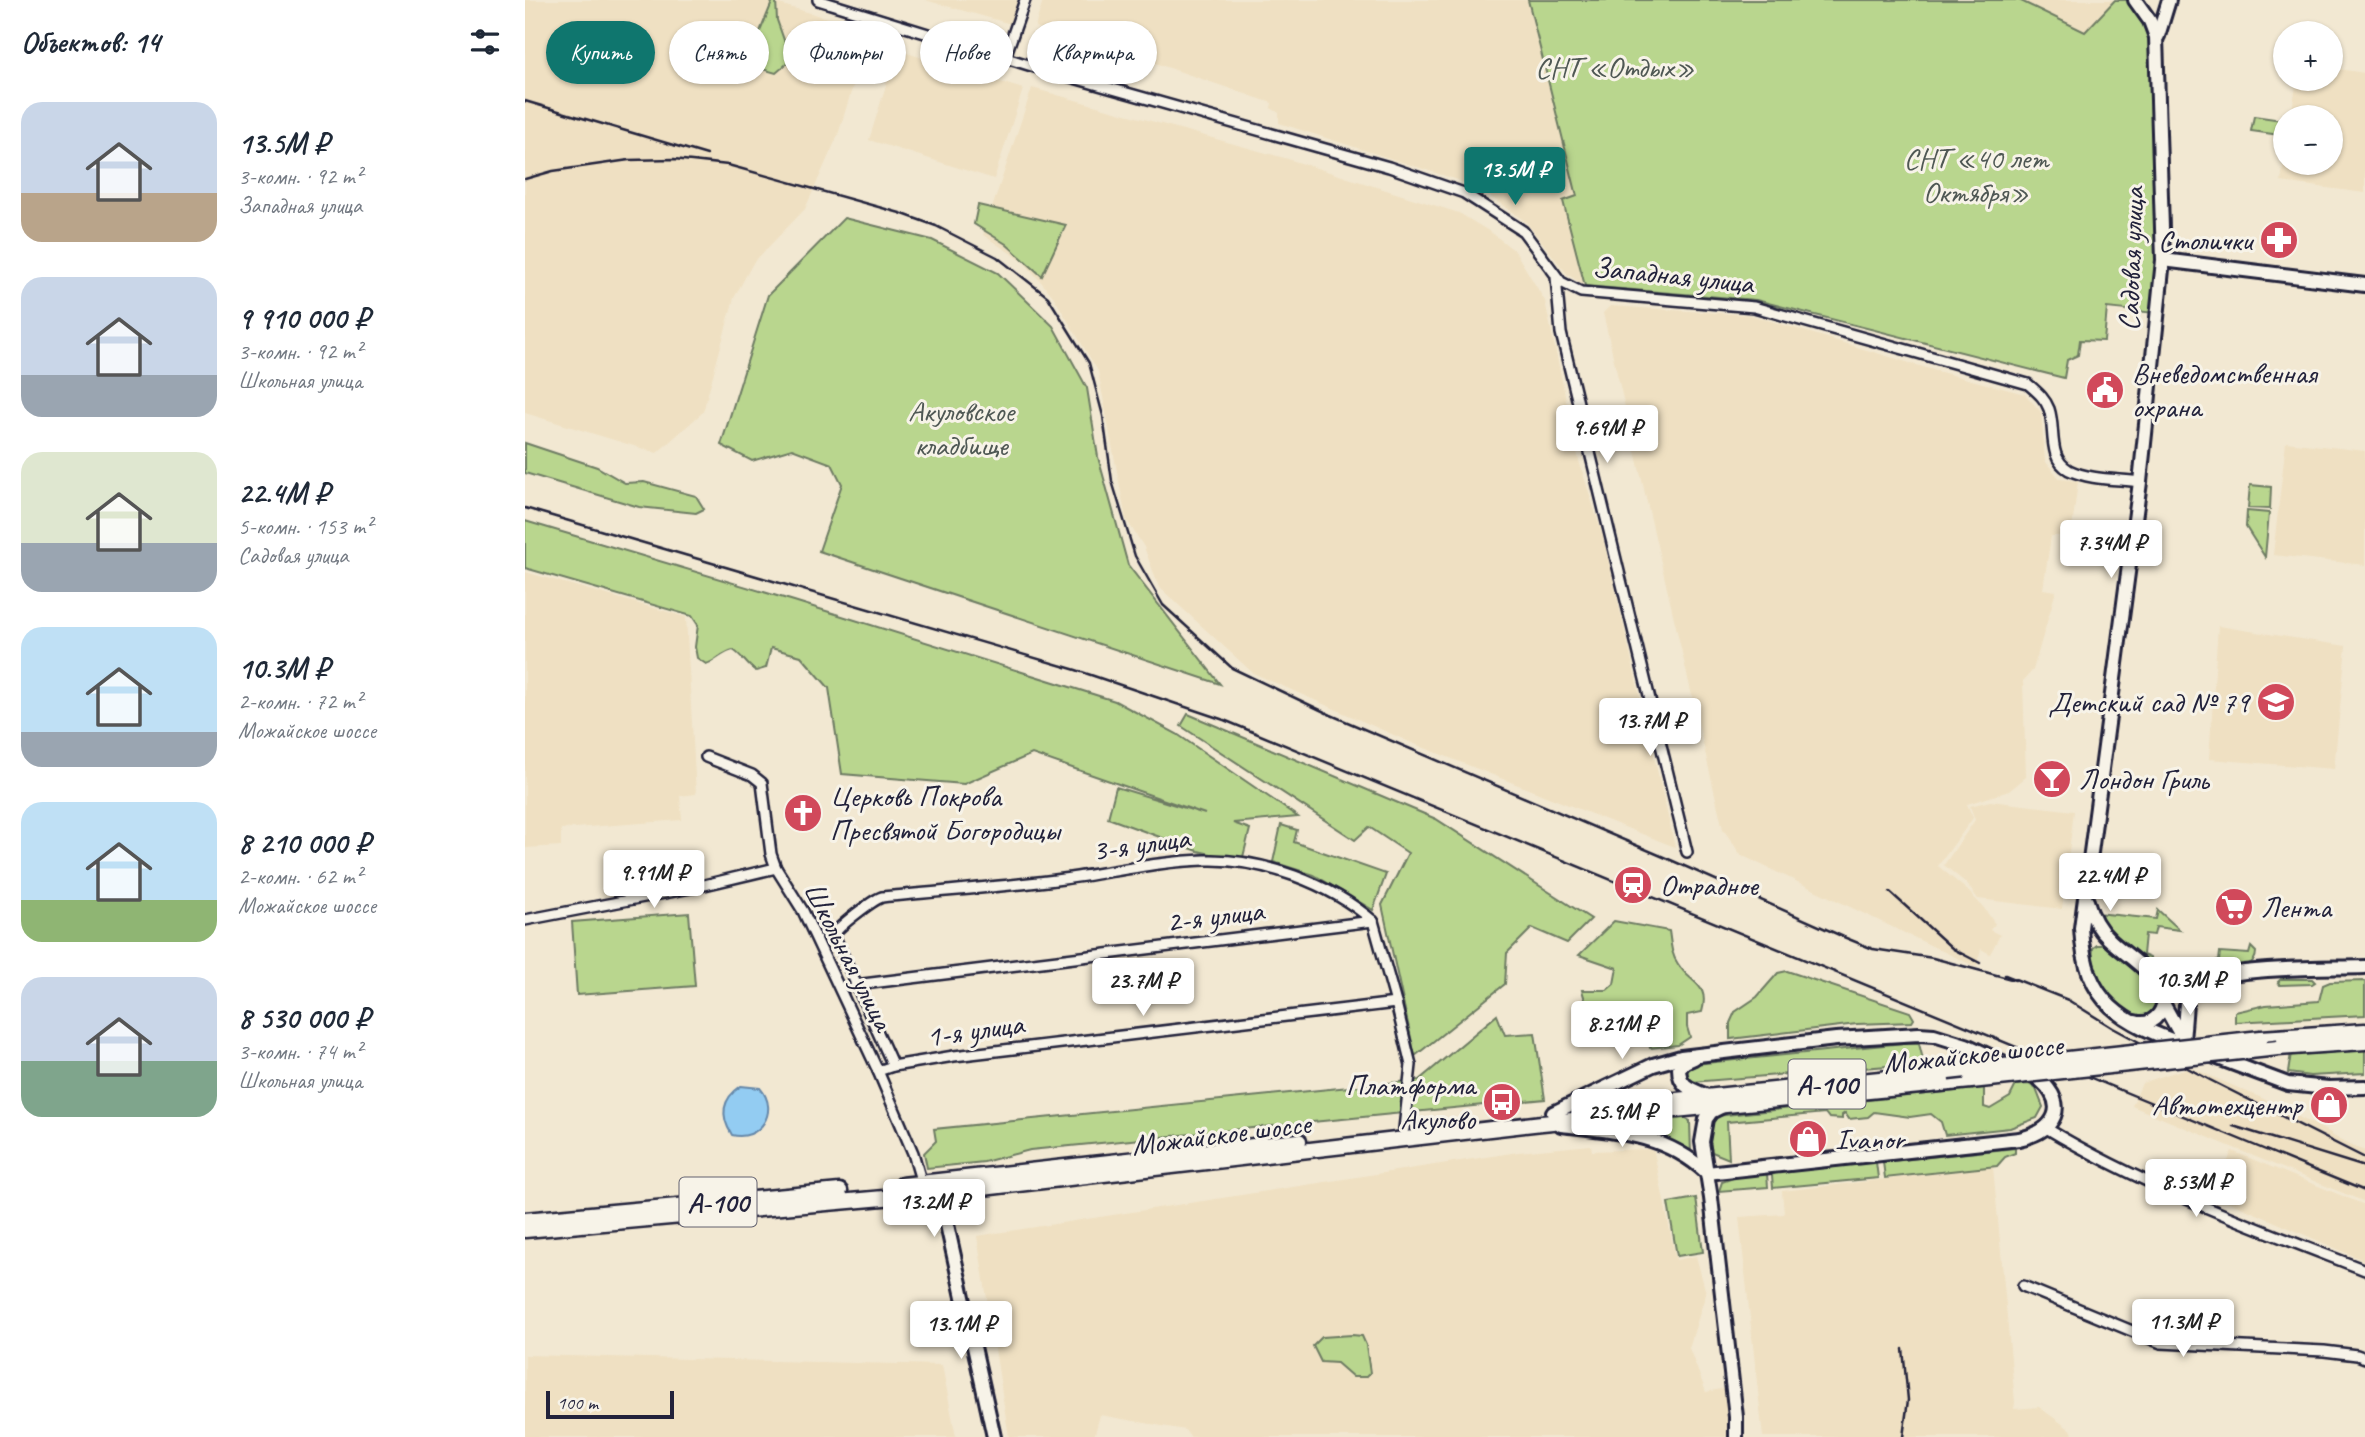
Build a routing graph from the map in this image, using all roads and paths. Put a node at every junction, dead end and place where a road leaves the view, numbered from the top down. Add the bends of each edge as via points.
1 (818, 0) edge
2 (1025, 0) edge
3 (2169, 0) edge
4 (2138, 1) edge
5 (920, 31) edge
6 (1013, 34) edge
7 (2157, 44) junction
8 (1013, 59) edge
9 (2163, 260) junction
10 (1556, 275) junction
11 (2365, 285) edge
12 (2140, 482) junction
13 (706, 757) dead end
14 (1687, 852) dead end
15 (776, 868) junction
16 (2087, 901) junction
17 (525, 920) edge
18 (1373, 921) junction
19 (2108, 938) junction
20 (2082, 947) junction
21 (2365, 967) edge
22 (2154, 979) junction
23 (2203, 981) junction
24 (856, 985) junction
25 (2187, 991) junction
26 (1396, 1003) junction
27 (2164, 1004) junction
28 (2131, 1021) junction
29 (2365, 1031) edge
30 (2365, 1042) edge
31 (2185, 1043) junction
32 (1704, 1054) junction
33 (893, 1066) junction
34 (878, 1071) junction
35 (2365, 1087) edge
36 (1705, 1095) junction
37 (1727, 1104) junction
38 (1553, 1113) junction
39 (1542, 1123) junction
40 (2046, 1128) junction
41 (1403, 1129) junction
42 (1707, 1173) junction
43 (917, 1184) junction
44 (939, 1188) junction
45 (525, 1220) edge
46 (525, 1230) edge
47 (2365, 1270) edge
48 (2023, 1286) dead end
49 (2365, 1358) edge
50 (994, 1437) edge
51 (1736, 1437) edge

1 - 5 street, Западная улица
2 - 6 street
3 - 7 street
4 - 7 street, Садовая улица via 2155,28
7 - 9 street, Садовая улица
8 - 10 street, Западная улица via 1464,192 1523,231
9 - 11 street
9 - 12 street, Садовая улица
10 - 12 street, Западная улица via 1581,292 1754,307 2028,384 2049,410 2055,456 2067,469
10 - 14 street via 1564,345
12 - 16 street, Садовая улица
13 - 15 street, Школьная улица via 762,783
15 - 17 street, Школьная улица
15 - 34 street, Школьная улица via 803,911
16 - 19 street
16 - 20 street, Садовая улица
18 - 24 street, 2-я улица
18 - 24 street, 3-я улица via 1308,880 1258,866 1201,860 882,897 844,922 834,935
18 - 26 street
19 - 20 street via 2094,938
19 - 22 street
20 - 28 street via 2100,996
21 - 23 street via 2247,972
22 - 23 street via 2178,984
22 - 27 street via 2164,993
23 - 25 street
24 - 33 street
25 - 27 street
25 - 31 street
26 - 33 street, 1-я улица
26 - 41 street via 1411,1065
27 - 28 street via 2153,1021
27 - 31 street
28 - 31 street
29 - 36 main road, Можайское шоссе / А-100, bridge
30 - 37 main road, Можайское шоссе / А-100, bridge
31 - 35 street via 2288,1084
32 - 36 street via 1685,1062 1679,1068 1679,1078 1686,1088
32 - 38 street via 1653,1065
32 - 40 street via 1893,1034 1934,1035 2039,1079 2056,1102 2054,1118
33 - 34 street, 1-я улица
34 - 43 street, Школьная улица via 913,1153
36 - 38 main road, Можайское шоссе / А-100
37 - 39 main road, Можайское шоссе / А-100
37 - 42 street via 1710,1112 1702,1130
38 - 41 main road, Можайское шоссе / А-100
39 - 42 street via 1631,1133 1665,1144
39 - 44 main road, Можайское шоссе / А-100
40 - 42 street via 2019,1139
40 - 47 street via 2134,1176
41 - 44 main road, Можайское шоссе / А-100
42 - 51 street
43 - 44 main road, Можайское шоссе / А-100
43 - 45 main road, А-100
44 - 46 main road, Можайское шоссе / А-100 via 876,1198
44 - 50 street
48 - 49 street via 2161,1343 2324,1350

